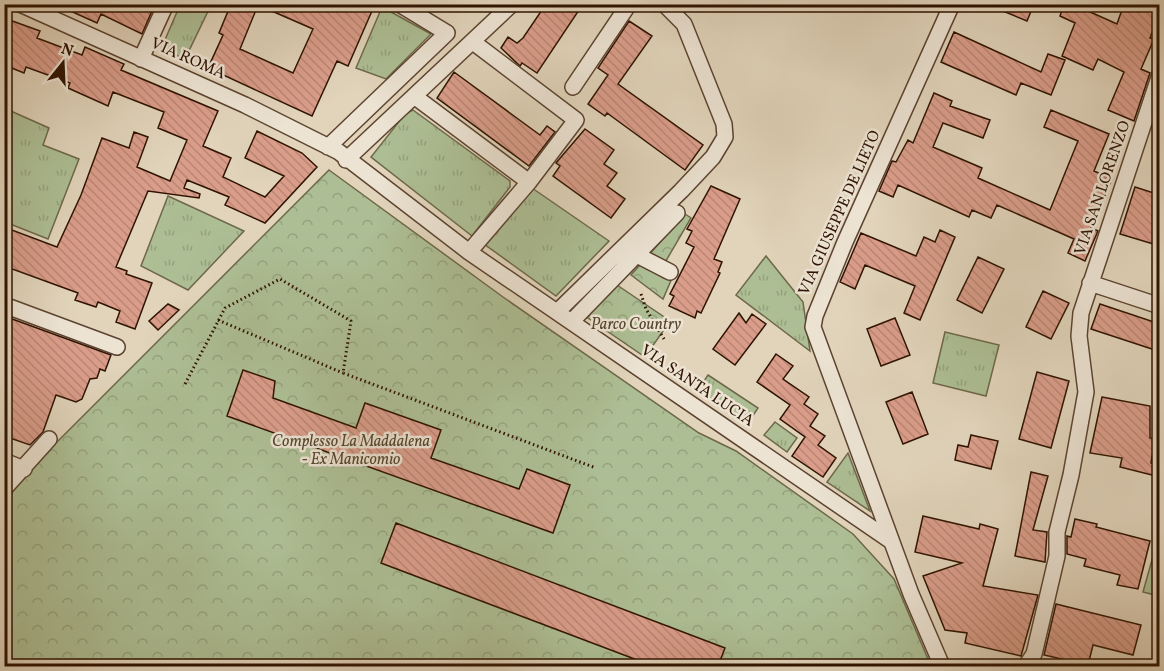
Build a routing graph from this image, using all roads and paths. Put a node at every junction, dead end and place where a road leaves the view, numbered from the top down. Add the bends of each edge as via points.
1 (20, 4) edge
2 (166, 4) edge
3 (512, 4) edge
4 (629, 4) edge
5 (664, 4) edge
6 (952, 4) edge
7 (401, 5) edge
8 (473, 42) junction
9 (141, 58) junction
10 (1160, 74) edge
11 (573, 87) dead end
12 (414, 96) junction
13 (1156, 101) edge
14 (338, 153) junction
15 (529, 182) junction
16 (677, 213) dead end
17 (469, 252) junction
18 (637, 255) junction
19 (670, 272) dead end
20 (1090, 283) junction
21 (641, 294) dead end
22 (4, 305) edge
23 (1160, 306) edge
24 (557, 312) junction
25 (576, 317) dead end
26 (218, 320) junction
27 (664, 339) dead end
28 (117, 347) dead end
29 (343, 373) junction
30 (185, 384) dead end
31 (49, 439) dead end
32 (4, 461) edge
33 (596, 468) dead end
34 (24, 469) junction
35 (4, 489) edge
36 (891, 541) junction
37 (942, 666) edge
38 (1026, 666) edge

1 - 9 street, VIA ROMA
2 - 9 street
3 - 8 street
4 - 11 street
5 - 24 street via 684,24 724,124 725,137 713,157 681,192
6 - 36 street, VIA GIUSEPPE DE LIETO via 845,242 813,327
7 - 14 street via 447,33
8 - 12 street
8 - 15 street via 576,120
9 - 14 street, VIA ROMA
10 - 13 street, VIA SAN LORENZO
12 - 14 street
12 - 15 street
13 - 20 street, VIA SAN LORENZO
14 - 17 street, VIA SANTA LUCIA
15 - 17 street
16 - 18 street
17 - 24 street, VIA SANTA LUCIA
18 - 19 street
18 - 25 street
20 - 23 street
20 - 38 street, VIA SAN LORENZO via 1079,336 1086,392 1057,532 1057,556 1034,654
21 - 27 path
22 - 28 street
24 - 36 street, VIA SANTA LUCIA
26 - 29 path
26 - 29 path via 225,308 280,279 351,321
26 - 30 path
29 - 33 path
31 - 34 street
32 - 34 street
34 - 35 street
36 - 37 street, VIA GIUSEPPE DE LIETO

